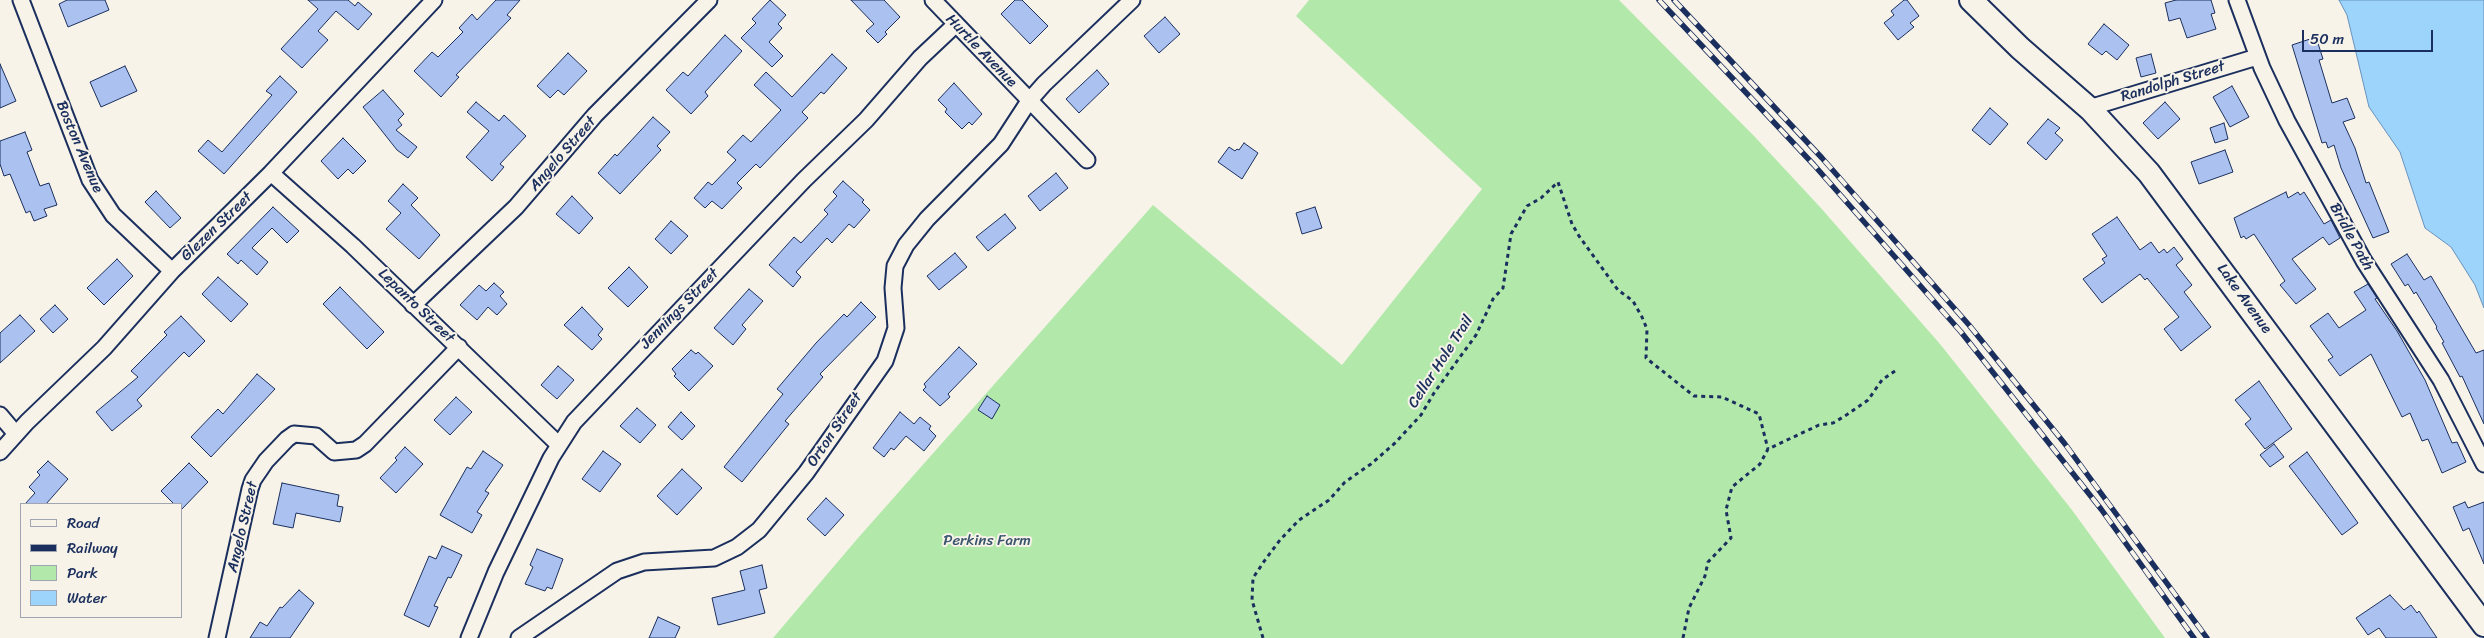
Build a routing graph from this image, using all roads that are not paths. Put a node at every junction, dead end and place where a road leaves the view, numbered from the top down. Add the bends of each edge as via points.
1 (21, 0) edge
2 (434, 0) edge
3 (709, 0) edge
4 (933, 0) edge
5 (1132, 0) edge
6 (1971, 0) edge
7 (2237, 0) edge
8 (955, 25) junction
9 (2258, 57) junction
10 (1029, 101) junction
11 (2089, 108) junction
12 (1087, 160) dead end
13 (271, 173) junction
14 (172, 271) junction
15 (413, 305) junction
16 (459, 347) junction
17 (0, 416) edge
18 (16, 434) junction
19 (558, 444) junction
20 (0, 452) edge
21 (2484, 464) edge
22 (2484, 625) edge
23 (217, 638) edge
24 (469, 638) edge
25 (519, 638) edge

1 - 14 street, Boston Avenue via 90,180 113,215
2 - 13 street, Glezen Street
3 - 15 street, Angelo Street via 595,116 516,207
4 - 8 street, Hurtle Avenue
5 - 10 street, Orton Street
6 - 11 main road, Lake Avenue
7 - 9 street, Bridle Path
8 - 10 street, Hurtle Avenue
8 - 19 street, Jennings Street via 657,332 574,422
9 - 11 street, Randolph Street
9 - 21 street, Bridle Path via 2287,121 2352,240 2429,359
10 - 12 street, Hurtle Avenue
10 - 25 street, Orton Street via 1001,144 927,220 899,256 893,277 896,328 884,361 818,456 759,530 737,548 714,558 644,562 624,568
11 - 22 main road, Lake Avenue via 2132,152 2168,197
13 - 14 street, Glezen Street
13 - 15 street, Lepanto Street
14 - 18 street, Glezen Street via 104,348
15 - 16 street, Lepanto Street
16 - 19 street, Lepanto Street
16 - 23 street, Angelo Street via 356,450 334,452 316,436 294,434 258,470 250,489
17 - 18 street
18 - 20 street, Glezen Street
19 - 24 street, Jennings Street via 496,572

